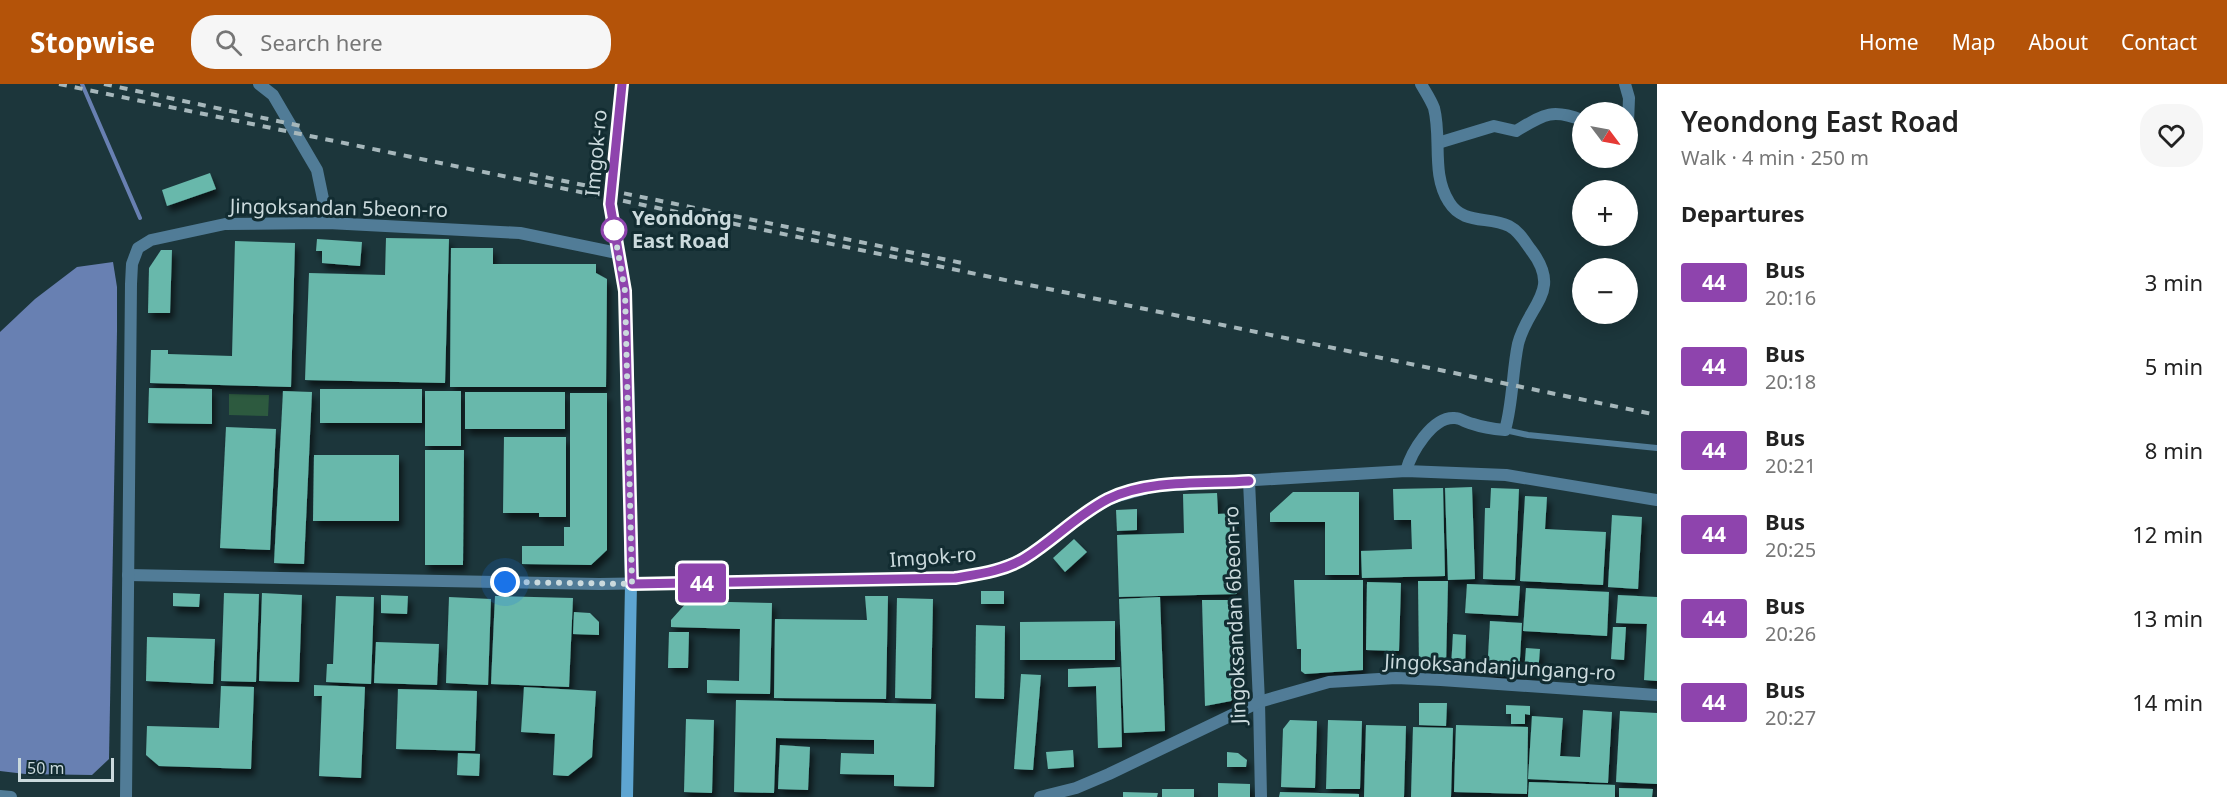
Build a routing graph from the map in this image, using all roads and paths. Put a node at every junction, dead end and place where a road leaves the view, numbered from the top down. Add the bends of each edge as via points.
1 (259, 84) edge
2 (622, 84) edge
3 (1421, 84) edge
4 (1624, 84) edge
5 (1629, 102) edge
6 (1572, 116) edge
7 (1438, 143) junction
8 (328, 223) junction
9 (617, 253) junction
10 (1505, 430) junction
11 (1657, 448) edge
12 (1406, 471) junction
13 (1249, 481) junction
14 (1657, 500) edge
15 (128, 575) junction
16 (632, 584) junction
17 (1657, 695) edge
18 (1259, 702) junction
19 (0, 796) edge
20 (11, 797) edge
21 (126, 797) edge
22 (627, 797) edge
23 (1040, 797) edge
24 (1260, 797) edge

1 - 8 street via 273,95 313,160
2 - 9 main road, Imgok-ro via 610,204
3 - 7 street via 1434,107
4 - 5 street
6 - 7 street via 1563,112 1546,114 1516,131 1494,126
7 - 10 street via 1439,177 1456,211 1470,219 1516,231 1545,272 1545,284 1519,343
8 - 9 street, Jingoksandan 5beon-ro via 520,233
8 - 15 street, Jingoksandan 5beon-ro via 225,224 151,240 138,248 132,264
9 - 16 main road, Imgok-ro via 625,291
10 - 11 lane
10 - 12 street via 1455,418 1443,421 1411,454
12 - 13 street, Jingoksandan 6beon-ro
12 - 14 street, Jingoksandan 6beon-ro via 1506,475
13 - 16 street, Imgok-ro via 1155,486 1111,498 1024,559 982,574 955,578
13 - 18 street, Jingoksandan 6beon-ro
15 - 16 street
15 - 21 street, Jingoksandan 5beon-ro
16 - 22 main road, Imgok-ro
17 - 18 street, Jingoksandanjungang-ro via 1396,678 1329,682
18 - 23 street, Jingoksandanjungang-ro via 1109,774
18 - 24 street, Jingoksandan 6beon-ro
19 - 20 street

